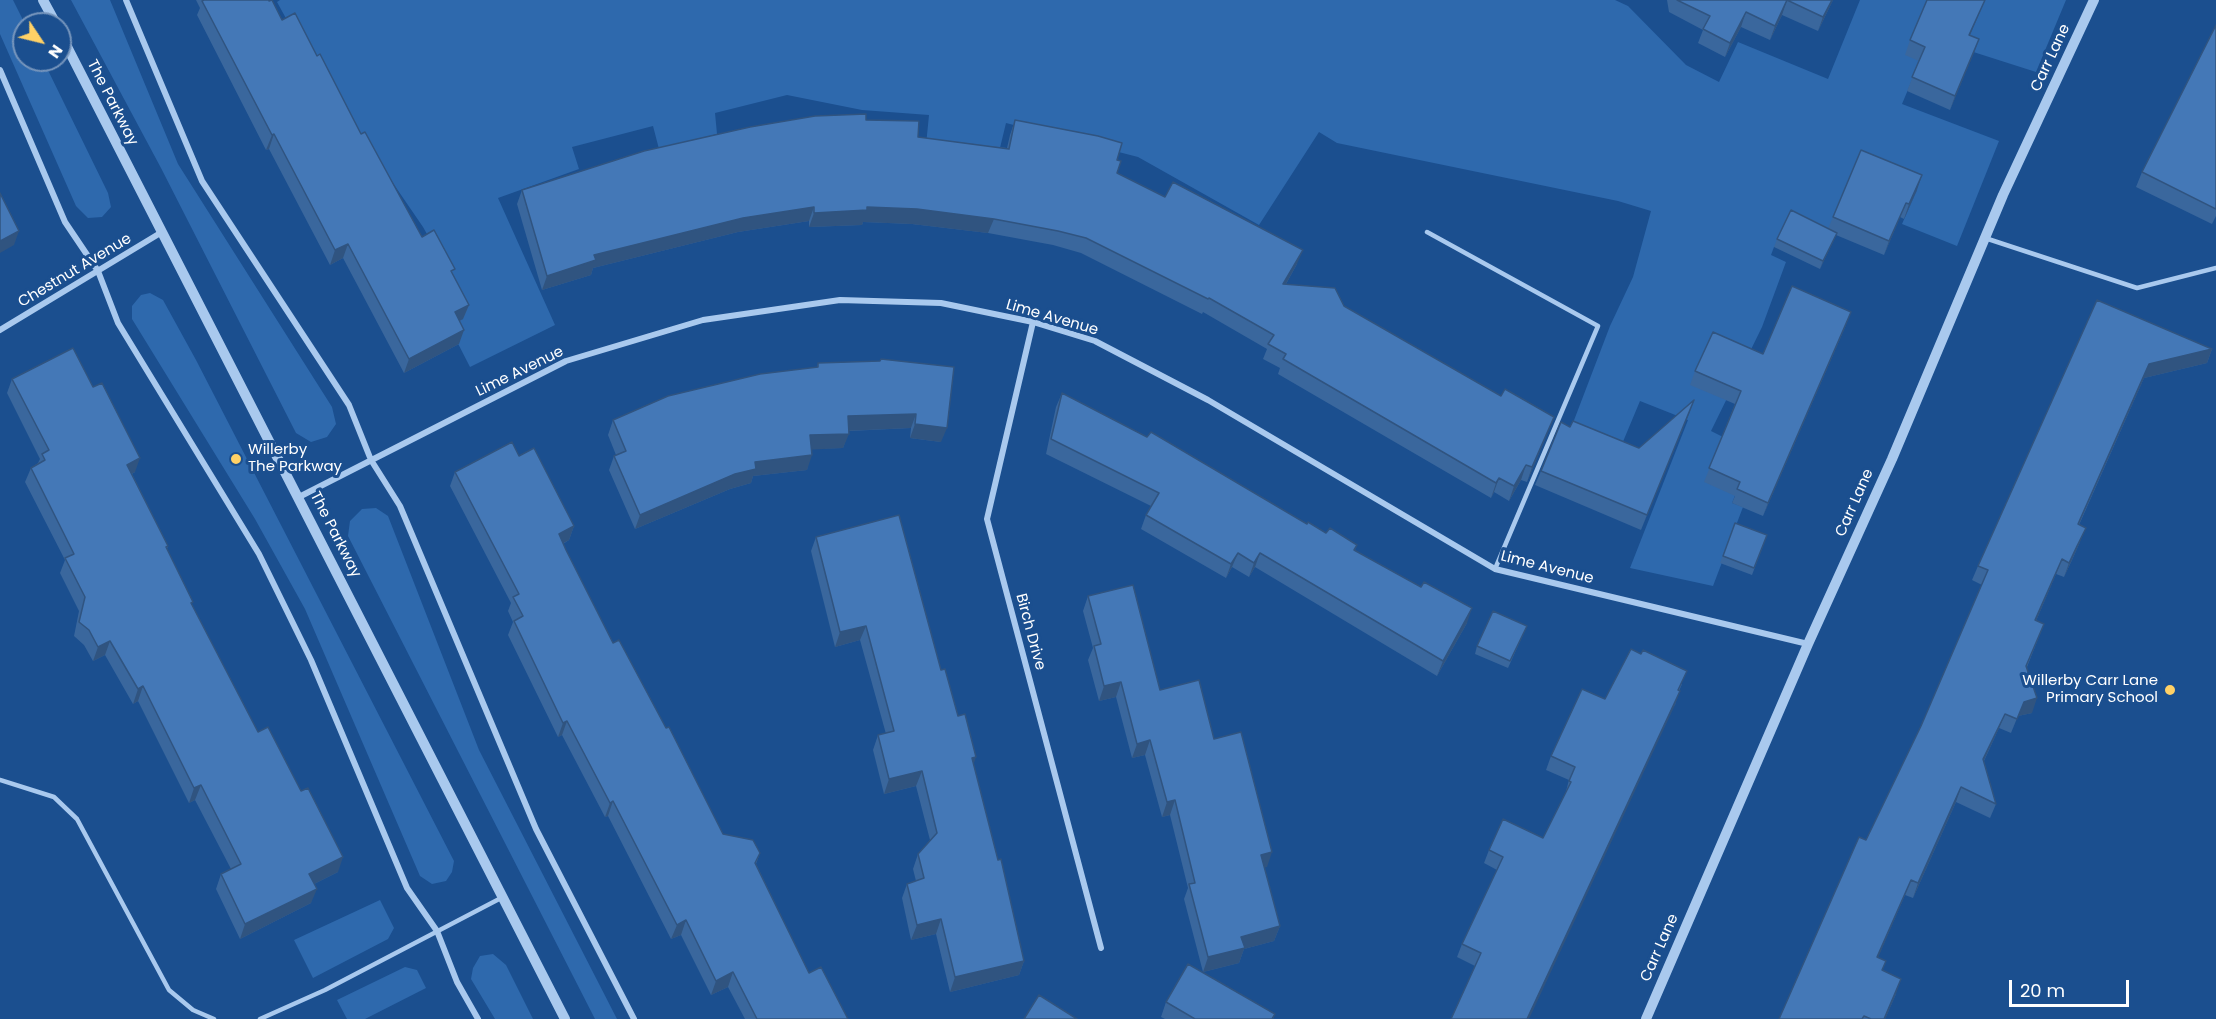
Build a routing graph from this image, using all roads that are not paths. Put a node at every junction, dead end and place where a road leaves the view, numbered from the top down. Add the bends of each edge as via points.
1 (126, 0) edge
2 (2094, 0) edge
3 (72, 56) edge
4 (0, 70) edge
5 (162, 232) junction
6 (1427, 232) dead end
7 (1985, 238) junction
8 (2216, 268) edge
9 (98, 271) junction
10 (1033, 322) junction
11 (0, 330) edge
12 (371, 460) junction
13 (299, 497) junction
14 (1495, 569) junction
15 (1808, 644) junction
16 (0, 780) edge
17 (503, 897) junction
18 (437, 931) junction
19 (1101, 948) dead end
20 (214, 1019) edge
21 (260, 1019) edge
22 (478, 1019) edge
23 (565, 1019) edge
24 (634, 1019) edge
25 (1646, 1019) edge

1 - 12 street via 202,182 349,405
2 - 7 street, Carr Lane
3 - 5 street, The Parkway
4 - 9 street via 65,222
5 - 9 street, Chestnut Avenue
5 - 13 street, The Parkway
6 - 14 lane via 1598,326
7 - 8 lane via 2137,288
7 - 15 street, Carr Lane via 1892,459
9 - 11 street, Chestnut Avenue
9 - 18 street via 118,323 259,554 311,660 407,888
10 - 12 street, Lime Avenue via 941,303 840,300 703,320 566,361
10 - 14 street, Lime Avenue via 1095,341 1208,400
10 - 19 street, Birch Drive via 987,519
12 - 13 street, Lime Avenue
12 - 24 street via 400,506 536,829
13 - 17 street, The Parkway
14 - 15 street, Lime Avenue
15 - 25 street, Carr Lane
16 - 20 lane via 54,797 76,819 169,990 193,1010
17 - 18 lane
17 - 23 street, The Parkway
18 - 21 lane
18 - 22 street via 457,982

